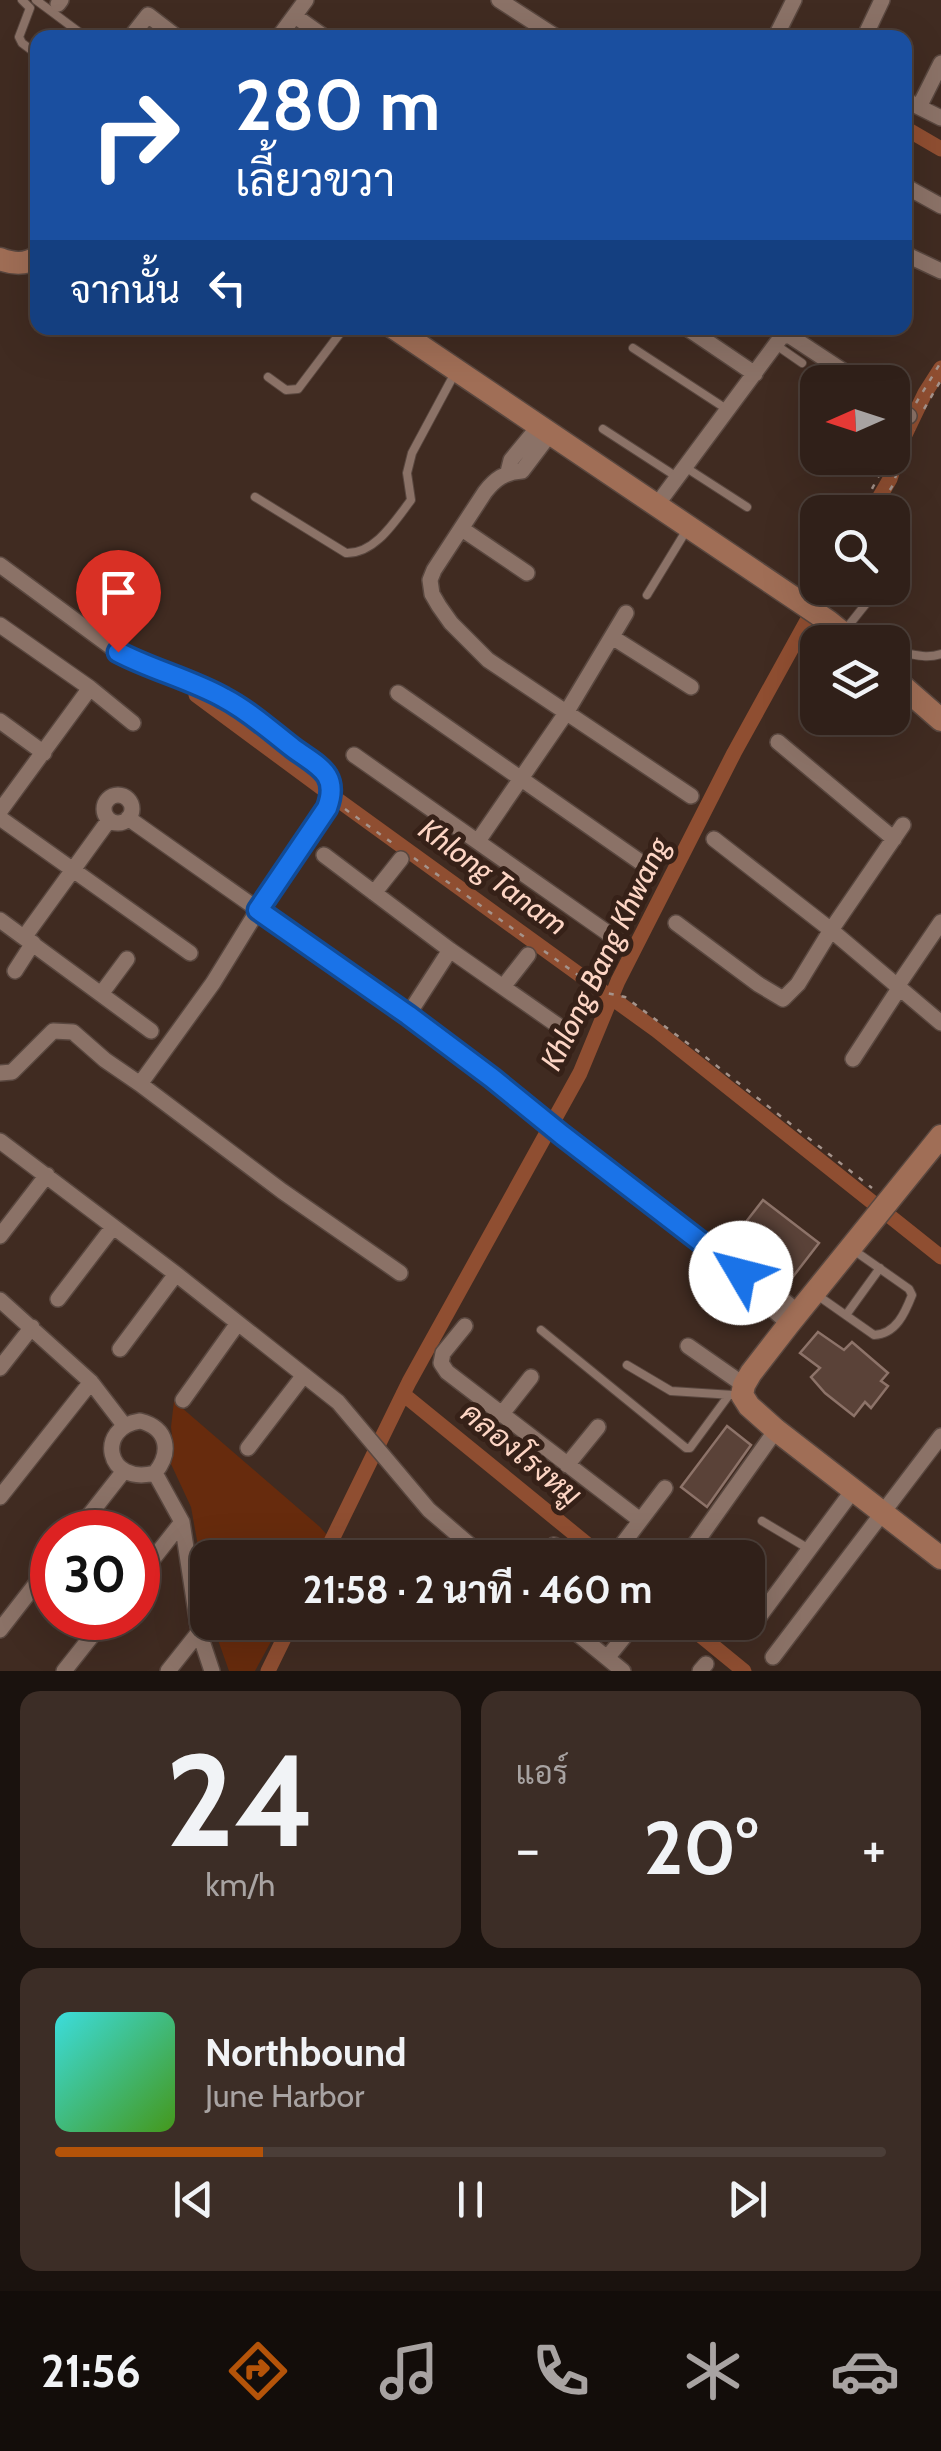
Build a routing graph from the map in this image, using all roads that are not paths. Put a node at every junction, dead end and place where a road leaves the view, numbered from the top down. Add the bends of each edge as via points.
1 (22, 0) edge
2 (36, 0) edge
3 (158, 0) edge
4 (306, 0) edge
5 (499, 0) edge
6 (794, 0) edge
7 (882, 0) edge
8 (148, 15) junction
9 (294, 16) junction
10 (76, 30) edge
11 (136, 30) edge
12 (168, 30) edge
13 (284, 30) edge
14 (314, 30) edge
15 (546, 30) edge
16 (779, 30) edge
17 (868, 30) edge
18 (30, 49) edge
19 (941, 63) edge
20 (912, 103) edge
21 (941, 118) edge
22 (912, 190) edge
23 (941, 206) edge
24 (912, 257) edge
25 (0, 259) edge
26 (30, 260) edge
27 (941, 271) edge
28 (339, 335) edge
29 (404, 335) edge
30 (698, 335) edge
31 (776, 345) junction
32 (633, 348) dead end
33 (802, 363) dead end
34 (834, 365) edge
35 (457, 370) junction
36 (756, 374) junction
37 (268, 378) dead end
38 (728, 410) junction
39 (603, 429) dead end
40 (544, 430) junction
41 (681, 472) junction
42 (254, 496) dead end
43 (656, 506) junction
44 (747, 507) dead end
45 (689, 528) junction
46 (462, 529) junction
47 (0, 565) edge
48 (528, 573) dead end
49 (646, 595) dead end
50 (626, 613) dead end
51 (0, 625) edge
52 (832, 625) edge
53 (612, 637) junction
54 (941, 654) edge
55 (910, 655) edge
56 (691, 687) dead end
57 (90, 688) junction
58 (398, 693) dead end
59 (910, 693) edge
60 (566, 713) junction
61 (941, 720) edge
62 (0, 722) edge
63 (133, 723) dead end
64 (778, 742) dead end
65 (44, 753) junction
66 (354, 755) dead end
67 (520, 779) junction
68 (691, 796) dead end
69 (0, 811) edge
70 (0, 818) edge
71 (128, 818) junction
72 (109, 820) junction
73 (714, 838) dead end
74 (478, 841) junction
75 (324, 855) dead end
76 (404, 855) road end
77 (72, 868) junction
78 (649, 868) dead end
79 (374, 893) junction
80 (258, 910) junction
81 (0, 920) edge
82 (941, 922) edge
83 (676, 923) dead end
84 (831, 930) junction
85 (612, 936) dead end
86 (29, 940) junction
87 (450, 950) junction
88 (190, 953) dead end
89 (528, 954) dead end
90 (127, 959) dead end
91 (15, 971) dead end
92 (899, 986) junction
93 (503, 987) junction
94 (101, 994) junction
95 (408, 1015) junction
96 (941, 1023) edge
97 (560, 1027) dead end
98 (151, 1031) dead end
99 (853, 1059) dead end
100 (0, 1073) edge
101 (140, 1084) junction
102 (0, 1141) edge
103 (938, 1146) edge
104 (47, 1175) junction
105 (113, 1227) junction
106 (0, 1236) edge
107 (849, 1247) junction
108 (880, 1268) junction
109 (400, 1273) dead end
110 (176, 1274) junction
111 (813, 1293) junction
112 (58, 1299) dead end
113 (0, 1300) edge
114 (846, 1316) junction
115 (794, 1318) junction
116 (238, 1323) junction
117 (464, 1326) dead end
118 (32, 1327) junction
119 (541, 1330) dead end
120 (688, 1346) dead end
121 (120, 1349) dead end
122 (627, 1366) dead end
123 (0, 1368) edge
124 (304, 1375) junction
125 (531, 1377) dead end
126 (91, 1382) junction
127 (738, 1392) junction
128 (184, 1400) dead end
129 (502, 1415) junction
130 (124, 1425) junction
131 (598, 1426) dead end
132 (776, 1430) junction
133 (941, 1436) edge
134 (248, 1448) dead end
135 (567, 1465) junction
136 (123, 1472) junction
137 (155, 1473) junction
138 (664, 1488) dead end
139 (854, 1490) junction
140 (0, 1497) edge
141 (93, 1510) edge
142 (883, 1511) junction
143 (640, 1520) junction
144 (762, 1520) dead end
145 (182, 1522) junction
146 (464, 1540) edge
147 (625, 1540) edge
148 (700, 1540) edge
149 (809, 1549) junction
150 (160, 1550) edge
151 (941, 1558) edge
152 (190, 1574) edge
153 (30, 1591) edge
154 (765, 1609) edge
155 (0, 1630) edge
156 (89, 1640) edge
157 (193, 1640) edge
158 (202, 1640) edge
159 (585, 1640) edge
160 (622, 1640) edge
161 (607, 1658) junction
162 (773, 1658) dead end
163 (64, 1671) edge
164 (168, 1671) edge
165 (212, 1671) edge
166 (623, 1671) edge

1 - 18 lane via 30,8 19,38
2 - 10 lane
3 - 8 street
4 - 9 street
5 - 15 street
6 - 16 street
7 - 17 street
8 - 11 street
8 - 12 street
9 - 13 street
9 - 14 street
19 - 20 street
20 - 21 street
22 - 23 street
24 - 27 street
25 - 26 street
28 - 37 lane via 298,389 286,390
29 - 35 street
30 - 36 street
31 - 33 lane
31 - 34 street via 790,336
31 - 36 street
32 - 38 lane
35 - 40 street
35 - 42 lane via 412,453 410,500 364,549 346,553
36 - 38 street
38 - 41 street
39 - 41 lane
40 - 43 street
40 - 46 street via 522,471 492,484
41 - 43 street
41 - 44 lane
43 - 45 street
45 - 49 lane
45 - 52 street
46 - 48 street
46 - 60 street via 434,570 432,594 488,660
47 - 80 street via 118,652 228,699 326,773 332,794 327,808
50 - 53 street
51 - 57 street
53 - 56 street
53 - 60 street
54 - 55 lane
57 - 63 street
57 - 65 street
58 - 67 street
59 - 61 street
60 - 67 street
60 - 68 street
62 - 65 street
64 - 84 street via 898,832
65 - 69 street
66 - 74 street
67 - 74 street
67 - 78 street
70 - 77 street
71 - 72 street
71 - 72 street via 130,803 116,796 104,806
71 - 80 street
72 - 77 street
73 - 84 street
74 - 85 street
75 - 79 street
76 - 79 street
77 - 86 street
77 - 88 street
79 - 87 street
80 - 95 street
80 - 101 street
81 - 86 street
82 - 92 street
83 - 84 street via 784,999
84 - 92 street
86 - 91 street
86 - 94 street
87 - 93 street
87 - 95 street
89 - 93 street
90 - 94 street
92 - 96 street
92 - 99 street
93 - 97 street
94 - 98 street
95 - 115 street
100 - 101 street via 12,1072 60,1030 73,1032
101 - 109 street
102 - 104 street
103 - 107 street via 880,1195 871,1221
104 - 105 street
104 - 106 street
105 - 110 street
105 - 112 street
107 - 108 lane
107 - 111 street
108 - 114 lane
108 - 114 lane via 912,1294 893,1330 874,1335
110 - 116 street
110 - 121 street
111 - 114 lane
111 - 115 street
113 - 118 street
115 - 127 street
116 - 124 street
116 - 128 street
117 - 129 street via 441,1363
118 - 123 street
118 - 126 street
119 - 127 lane via 686,1448
120 - 127 street
122 - 127 lane via 671,1390
124 - 134 street
124 - 146 street via 338,1402 429,1510
125 - 129 street
126 - 130 street
126 - 140 street
127 - 132 street
129 - 135 street
130 - 136 street via 112,1450
130 - 137 street via 148,1423 164,1438 166,1456
131 - 135 street
132 - 139 street
132 - 148 street
133 - 142 street
135 - 143 street
136 - 137 street
136 - 141 street
137 - 145 street
138 - 143 street
139 - 142 street
139 - 149 street
142 - 151 street
142 - 162 street
143 - 147 street
144 - 149 lane
145 - 150 street
145 - 152 street
149 - 154 street
153 - 155 street
156 - 163 street
157 - 164 street
158 - 165 street
159 - 161 street
160 - 161 street
161 - 166 street

